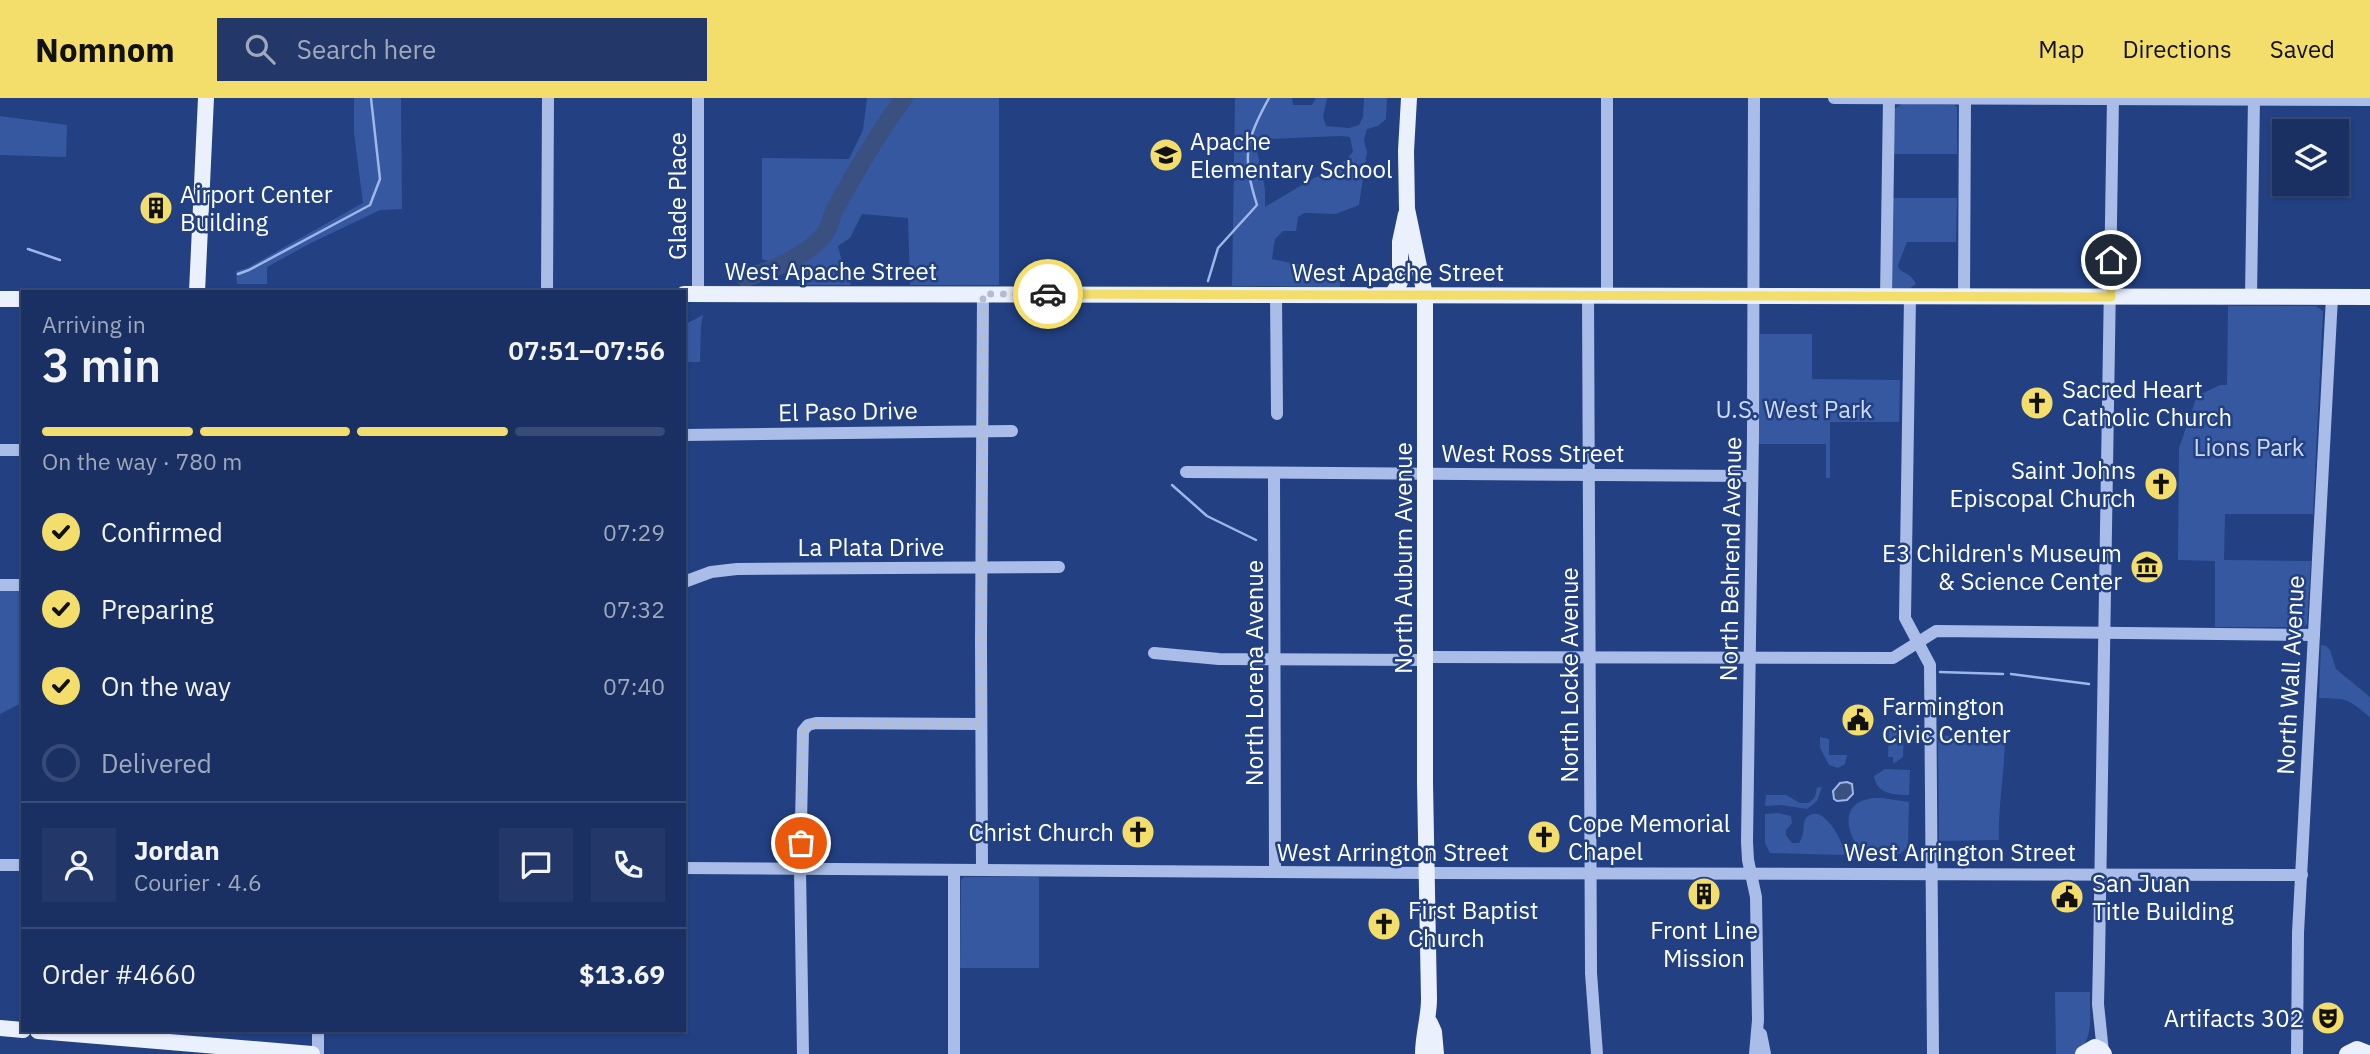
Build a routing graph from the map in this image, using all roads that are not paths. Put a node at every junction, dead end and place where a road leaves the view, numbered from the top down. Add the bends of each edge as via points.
1 (206, 98) edge
2 (548, 98) edge
3 (698, 98) edge
4 (1409, 98) edge
5 (1607, 98) edge
6 (1754, 98) edge
7 (1834, 98) edge
8 (1864, 98) edge
9 (1965, 98) edge
10 (1889, 99) edge
11 (2113, 99) edge
12 (2254, 99) edge
13 (2370, 100) edge
14 (1408, 209) junction
15 (197, 290) edge
16 (547, 290) edge
17 (691, 294) edge
18 (983, 294) junction
19 (1276, 295) junction
20 (1392, 295) junction
21 (1425, 295) junction
22 (1588, 296) junction
23 (1607, 296) junction
24 (1754, 296) junction
25 (1886, 296) junction
26 (1910, 297) junction
27 (1964, 297) junction
28 (2111, 297) junction
29 (2251, 297) junction
30 (2332, 297) junction
31 (2370, 298) edge
32 (0, 299) edge
33 (21, 299) edge
34 (1277, 414) dead end
35 (983, 431) junction
36 (1012, 431) dead end
37 (686, 435) edge
38 (0, 450) edge
39 (21, 450) edge
40 (1186, 472) dead end
41 (1274, 474) junction
42 (1426, 474) junction
43 (1588, 475) junction
44 (1752, 476) junction
45 (982, 567) junction
46 (1059, 567) dead end
47 (686, 581) edge
48 (0, 585) edge
49 (21, 585) edge
50 (2104, 632) junction
51 (2314, 635) junction
52 (1918, 643) junction
53 (1154, 653) dead end
54 (1590, 657) junction
55 (1750, 658) junction
56 (1276, 659) junction
57 (1425, 659) junction
58 (981, 724) junction
59 (0, 865) edge
60 (21, 865) edge
61 (686, 868) edge
62 (800, 869) junction
63 (982, 870) junction
64 (954, 871) junction
65 (1275, 872) junction
66 (1427, 873) junction
67 (1752, 873) junction
68 (1930, 873) junction
69 (1591, 874) junction
70 (2101, 874) junction
71 (2302, 875) junction
72 (1429, 1020) junction
73 (1758, 1020) junction
74 (63, 1032) edge
75 (318, 1032) edge
76 (190, 1037) edge
77 (2095, 1052) edge
78 (2369, 1053) edge
79 (312, 1054) edge
80 (318, 1054) edge
81 (803, 1054) edge
82 (954, 1054) edge
83 (1423, 1054) edge
84 (1436, 1054) edge
85 (1597, 1054) edge
86 (1755, 1054) edge
87 (1765, 1054) edge
88 (1933, 1054) edge
89 (2297, 1054) edge
90 (2347, 1054) edge

1 - 15 main road
2 - 16 street
3 - 17 street, Glade Place
4 - 14 main road, North Auburn Avenue
5 - 23 street
6 - 24 street, North Behrend Avenue
7 - 8 street
8 - 10 street
9 - 10 street
9 - 11 street
9 - 27 street
10 - 25 street
11 - 12 street
11 - 28 street
12 - 13 street
12 - 29 street
14 - 20 main road via 1400,242 1399,282
14 - 21 main road, North Auburn Avenue
17 - 18 main road, West Apache Street
18 - 19 main road, West Apache Street
18 - 35 street
19 - 20 main road, West Apache Street
19 - 34 street
20 - 21 main road, West Apache Street
21 - 22 main road, West Apache Street
21 - 42 main road, North Auburn Avenue
22 - 23 main road, West Apache Street
22 - 43 street, North Locke Avenue
23 - 24 main road, West Apache Street
24 - 25 main road, West Apache Street
24 - 44 street, North Behrend Avenue
25 - 26 main road, West Apache Street
26 - 27 main road, West Apache Street
26 - 52 street via 1905,618
27 - 28 main road, West Apache Street
28 - 29 main road, West Apache Street
28 - 50 street
29 - 30 main road, West Apache Street
30 - 31 main road, West Apache Street
30 - 51 street, North Wall Avenue
32 - 33 main road
35 - 36 street, El Paso Drive
35 - 37 street, El Paso Drive
35 - 45 street
38 - 39 street
40 - 41 street, West Ross Street
41 - 42 street, West Ross Street
41 - 56 street, North Lorena Avenue
42 - 43 street, West Ross Street
42 - 57 main road, North Auburn Avenue
43 - 44 street, West Ross Street
43 - 54 street, North Locke Avenue
44 - 55 street, North Behrend Avenue
45 - 46 street, La Plata Drive
45 - 47 street, La Plata Drive via 737,569
45 - 58 street
48 - 49 street
50 - 51 street
50 - 52 street via 1936,631
50 - 70 street
51 - 71 street, North Wall Avenue
52 - 55 street via 1893,658
52 - 68 street via 1930,665
53 - 56 street
54 - 55 street
54 - 57 street
54 - 69 street, North Locke Avenue
55 - 67 street, North Behrend Avenue via 1747,842
56 - 57 street
56 - 65 street, North Lorena Avenue
57 - 66 main road, North Auburn Avenue
58 - 62 street via 816,723 804,727
58 - 63 street
59 - 60 street
61 - 62 street, West Arrington Street
62 - 64 street, West Arrington Street
62 - 81 street
63 - 64 street, West Arrington Street
63 - 65 street, West Arrington Street
64 - 82 street
65 - 66 street, West Arrington Street
66 - 69 street, West Arrington Street
66 - 72 main road, North Auburn Avenue
67 - 68 street, West Arrington Street
67 - 69 street, West Arrington Street
67 - 73 street, North Behrend Avenue
68 - 70 street, West Arrington Street
68 - 88 street
69 - 85 street, North Locke Avenue
70 - 71 street, West Arrington Street
70 - 77 street
71 - 89 street, North Wall Avenue
72 - 83 main road, North Auburn Avenue
72 - 84 main road, North Auburn Avenue
73 - 86 street, North Behrend Avenue
73 - 87 street, North Behrend Avenue
74 - 76 main road
75 - 80 street
76 - 79 main road
78 - 90 main road via 2357,1049

